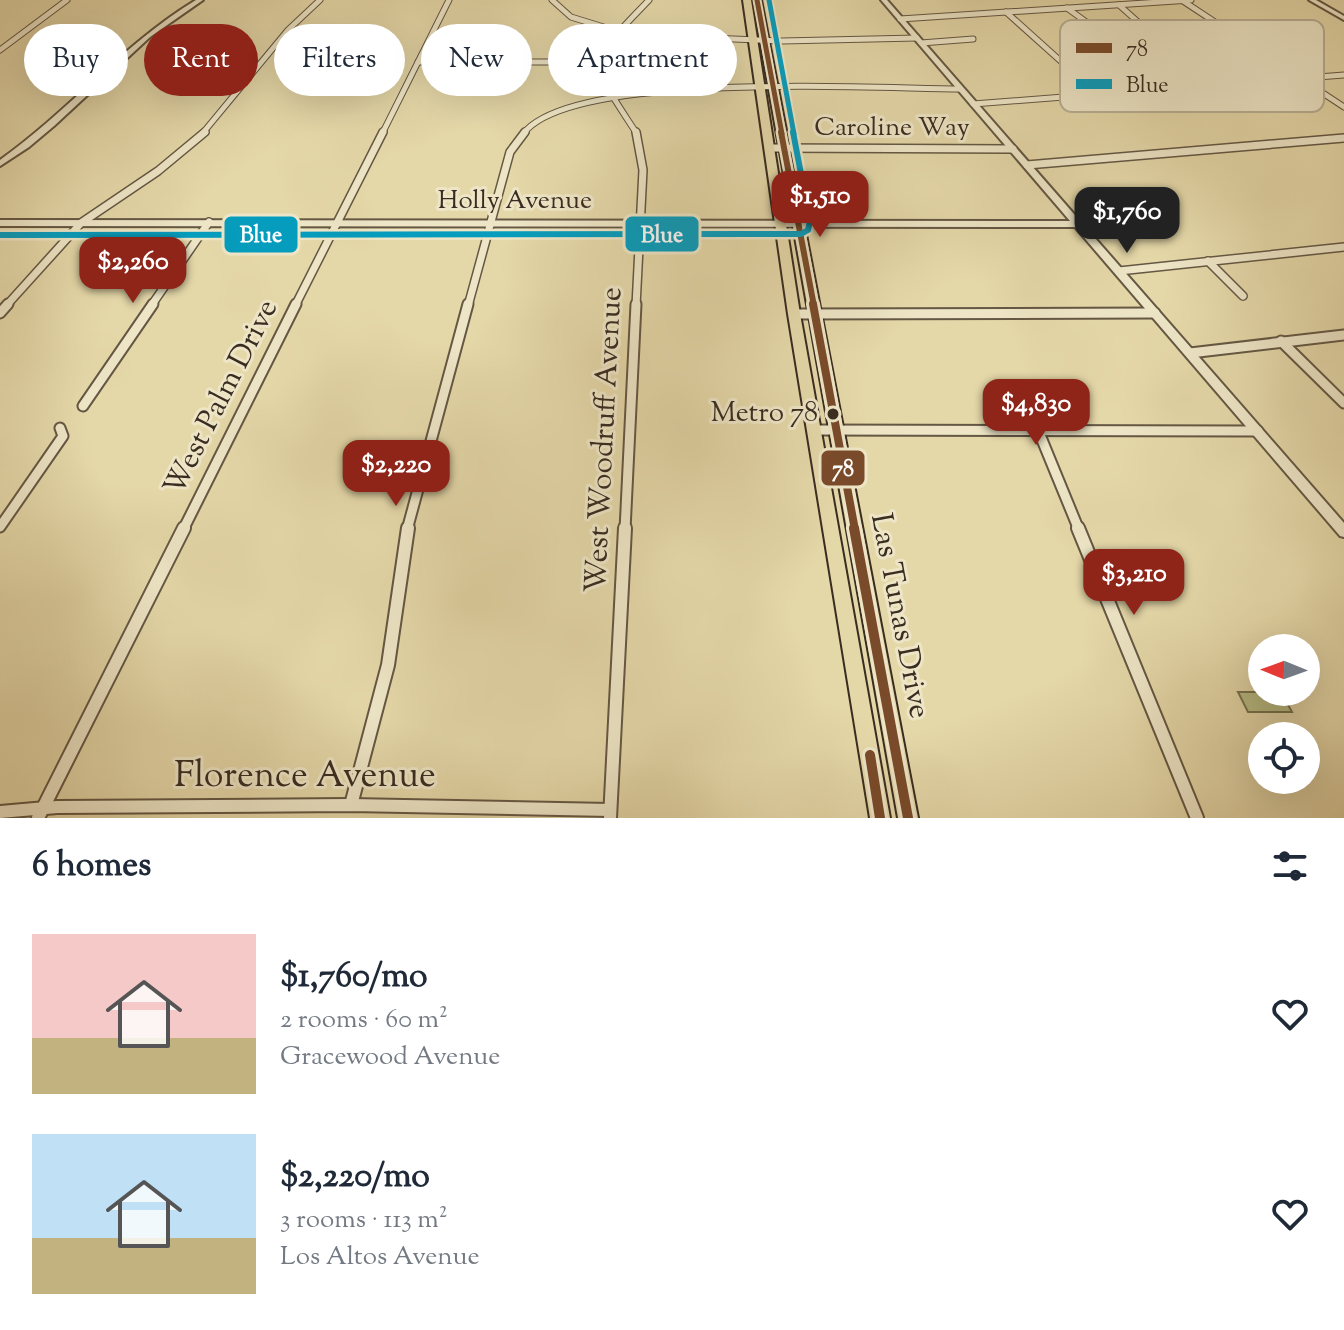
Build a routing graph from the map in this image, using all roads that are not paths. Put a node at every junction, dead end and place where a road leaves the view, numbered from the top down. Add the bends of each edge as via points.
1 (67, 0) edge
2 (200, 0) edge
3 (320, 0) edge
4 (449, 0) edge
5 (552, 0) edge
6 (649, 0) edge
7 (747, 0) edge
8 (757, 0) edge
9 (884, 0) edge
10 (1181, 0) edge
11 (1191, 0) edge
12 (1312, 0) edge
13 (1118, 5) junction
14 (1067, 8) junction
15 (1006, 12) junction
16 (1344, 18) edge
17 (900, 19) junction
18 (1084, 20) edge
19 (1135, 20) edge
20 (1211, 20) edge
21 (590, 24) edge
22 (627, 24) edge
23 (737, 39) edge
24 (759, 39) junction
25 (973, 39) dead end
26 (919, 41) junction
27 (0, 50) edge
28 (1060, 60) edge
29 (418, 62) junction
30 (548, 62) edge
31 (1344, 75) edge
32 (1324, 77) edge
33 (768, 89) junction
34 (960, 89) junction
35 (1324, 94) edge
36 (613, 97) junction
37 (1060, 97) edge
38 (973, 104) junction
39 (1344, 107) edge
40 (1344, 138) edge
41 (772, 148) junction
42 (785, 148) junction
43 (1013, 149) junction
44 (0, 164) edge
45 (1027, 165) junction
46 (209, 222) junction
47 (338, 222) junction
48 (0, 223) edge
49 (81, 223) junction
50 (491, 223) junction
51 (639, 223) junction
52 (781, 223) junction
53 (798, 223) junction
54 (1078, 224) junction
55 (1344, 247) edge
56 (1208, 261) junction
57 (1119, 271) junction
58 (1243, 296) dead end
59 (0, 313) edge
60 (1155, 313) junction
61 (794, 314) junction
62 (814, 314) junction
63 (1344, 335) edge
64 (1281, 341) junction
65 (1190, 353) junction
66 (1344, 403) edge
67 (83, 406) dead end
68 (60, 428) dead end
69 (814, 430) junction
70 (835, 430) junction
71 (1038, 430) junction
72 (1258, 431) junction
73 (0, 527) edge
74 (1344, 532) edge
75 (351, 805) junction
76 (0, 812) edge
77 (40, 814) edge
78 (610, 814) edge
79 (880, 818) edge
80 (908, 818) edge
81 (1197, 818) edge

1 - 27 street
2 - 44 street via 162,25 52,125
3 - 49 street via 288,30 196,141
4 - 29 street, West Palm Drive
5 - 21 street via 572,19
6 - 22 street
7 - 24 main road, Las Tunas Drive
8 - 24 main road, Las Tunas Drive
9 - 17 street
10 - 11 street
10 - 13 street
10 - 20 street
12 - 16 street
13 - 14 street
13 - 19 street
14 - 15 street
14 - 18 street
15 - 17 street
15 - 28 street
17 - 26 street
23 - 24 street
24 - 26 street
24 - 33 main road, Las Tunas Drive
25 - 26 street
26 - 34 street
29 - 30 street
29 - 47 street, West Palm Drive
31 - 32 street
33 - 34 street
33 - 36 street via 660,90
33 - 41 main road, Las Tunas Drive
33 - 42 main road, Las Tunas Drive
34 - 38 street
35 - 39 street
36 - 50 street via 556,112 517,138
36 - 51 street, West Woodruff Avenue via 642,146
37 - 38 street
38 - 43 street
40 - 45 street
41 - 42 street, Caroline Way
41 - 52 main road, Las Tunas Drive
42 - 43 street, Caroline Way
42 - 53 main road, Las Tunas Drive
43 - 45 street
45 - 54 street
46 - 47 street, Holly Avenue
46 - 49 street, Holly Avenue
46 - 67 street
47 - 50 street, Holly Avenue
47 - 77 street, West Palm Drive
48 - 49 street, Holly Avenue
49 - 59 street
50 - 51 street, Holly Avenue
50 - 75 street via 408,526 388,665
51 - 52 street, Holly Avenue
51 - 78 street, West Woodruff Avenue
52 - 53 street, Holly Avenue
52 - 61 main road, Las Tunas Drive
53 - 54 street, Holly Avenue
53 - 62 main road, Las Tunas Drive
54 - 57 street
55 - 56 street
56 - 57 street
56 - 58 street
57 - 60 street
60 - 62 street
60 - 65 street
61 - 62 street
61 - 69 main road, Las Tunas Drive
62 - 70 main road, Las Tunas Drive
63 - 64 street
64 - 65 street
64 - 66 street
65 - 72 street
68 - 73 street via 63,436
69 - 70 street
69 - 79 main road, Las Tunas Drive
70 - 71 street
70 - 80 main road, Las Tunas Drive
71 - 72 street
71 - 81 street
72 - 74 street
75 - 77 street, Florence Avenue
75 - 78 street, Florence Avenue
76 - 77 street, Florence Avenue

